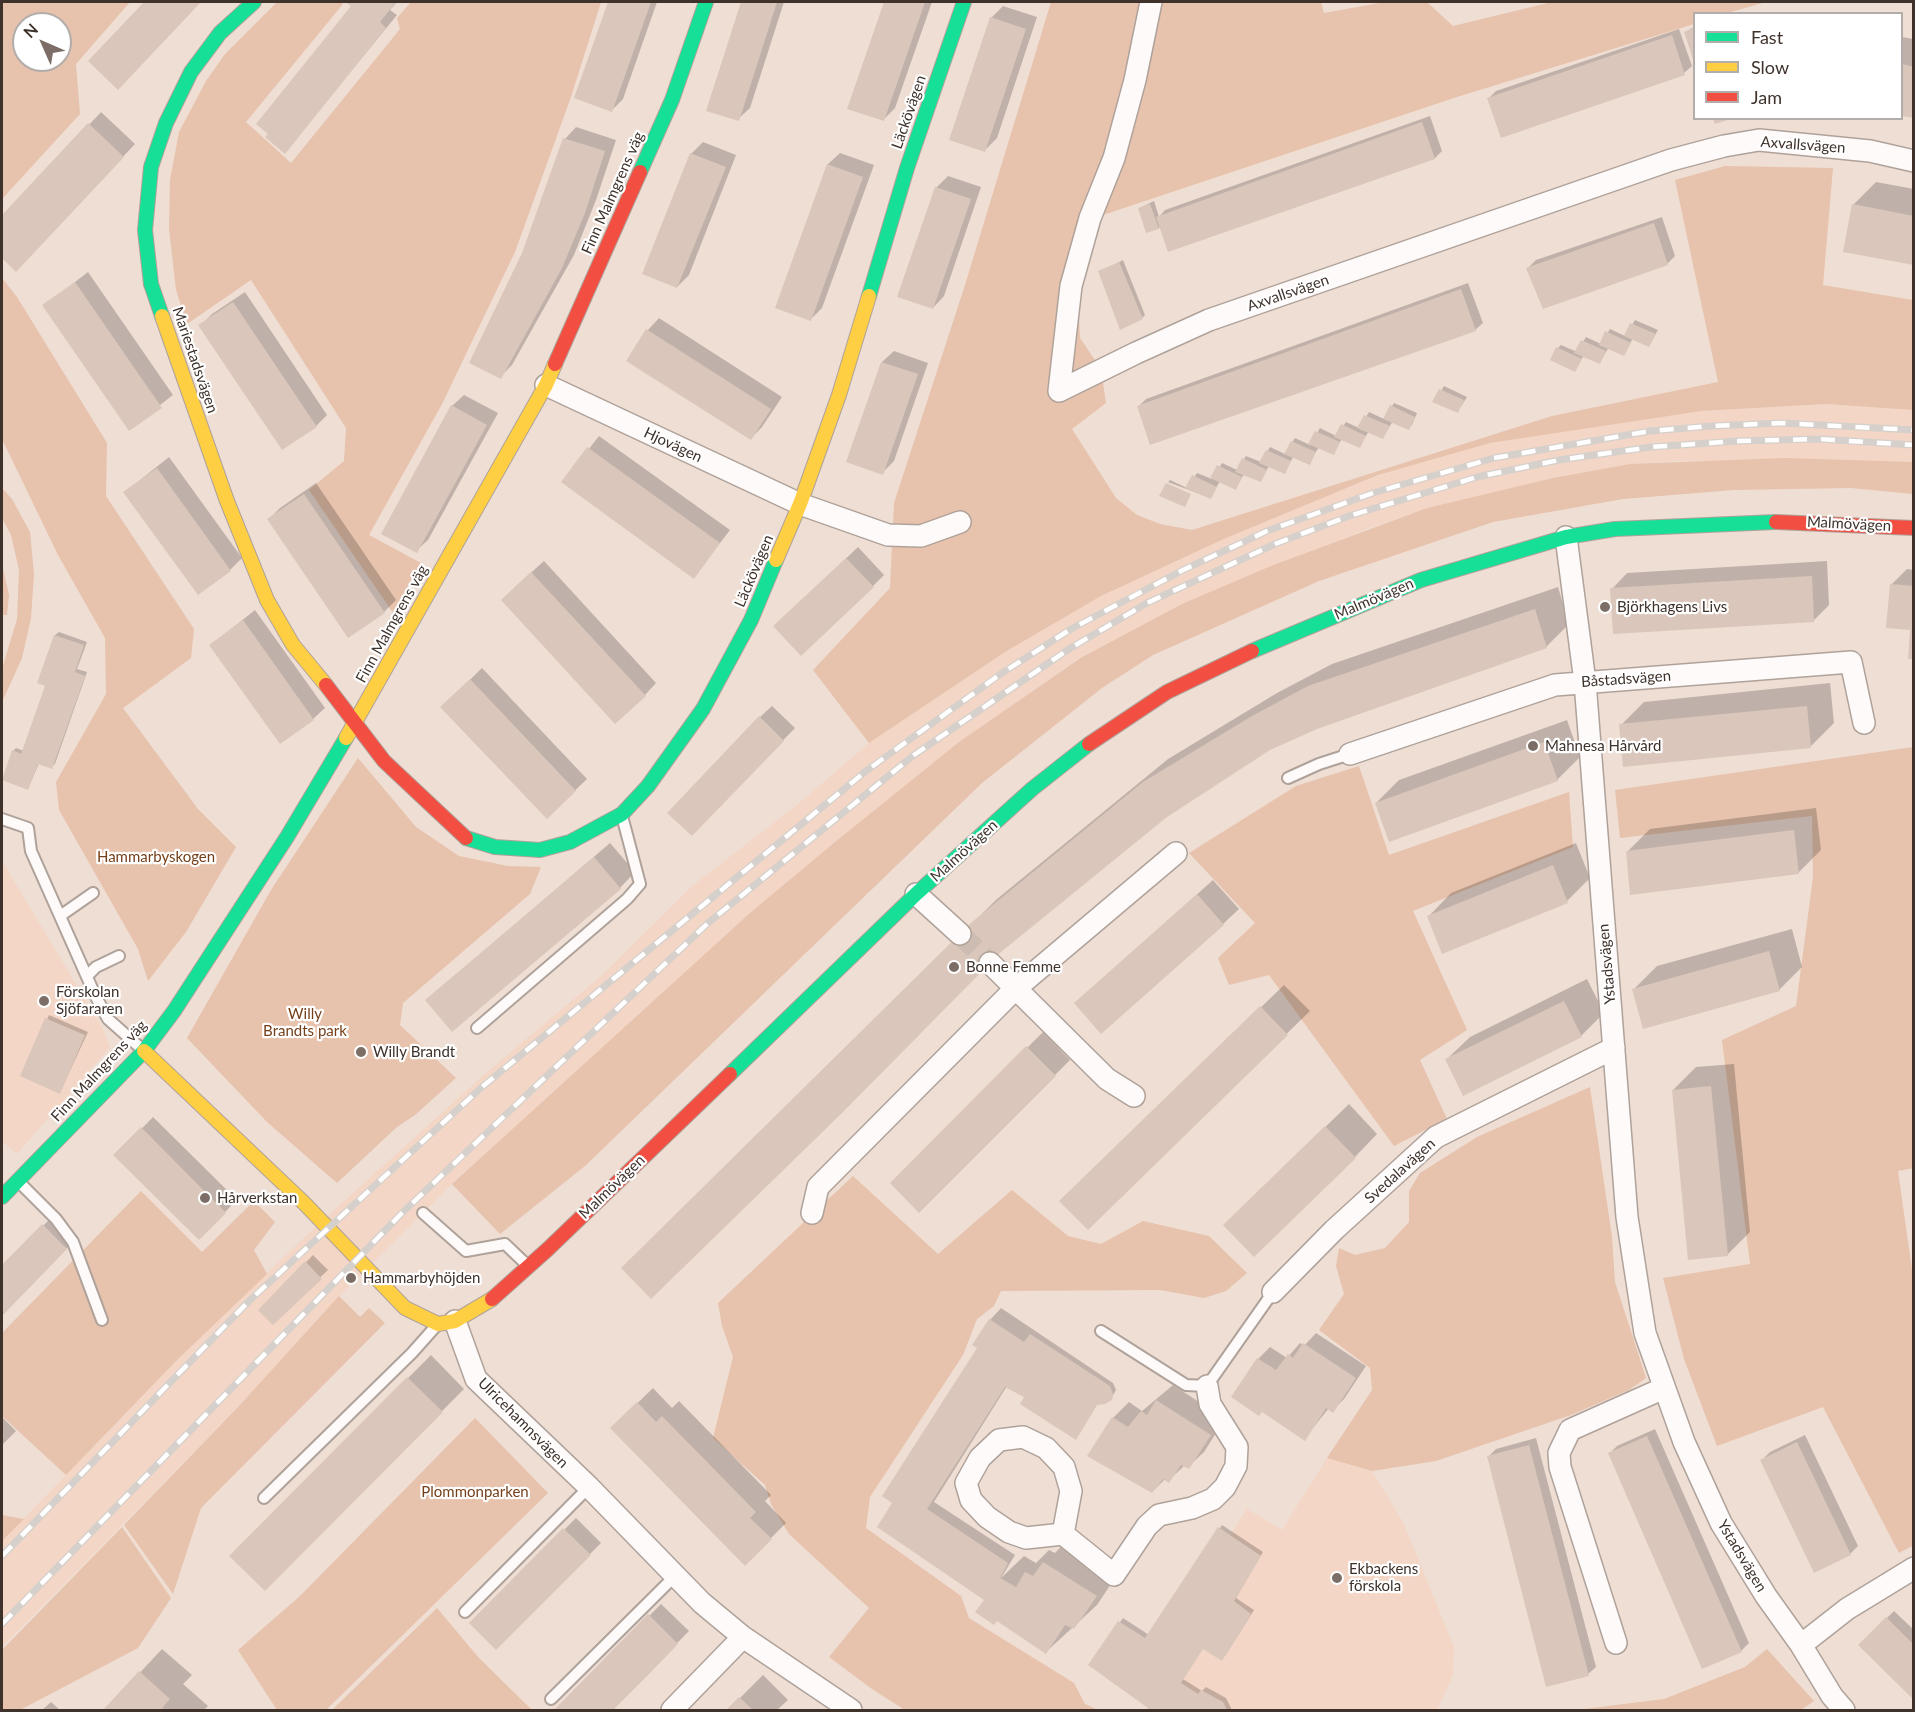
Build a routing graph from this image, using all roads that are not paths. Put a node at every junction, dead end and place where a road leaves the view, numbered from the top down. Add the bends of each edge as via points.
1 (254, 2) edge
2 (706, 2) edge
3 (964, 2) edge
4 (1151, 2) edge
5 (1914, 161) edge
6 (546, 385) junction
7 (800, 504) junction
8 (960, 522) dead end
9 (1914, 528) edge
10 (1566, 537) junction
11 (1585, 682) junction
12 (356, 721) junction
13 (1864, 723) dead end
14 (1350, 754) joint
15 (1288, 778) dead end
16 (622, 814) junction
17 (2, 819) edge
18 (1176, 853) dead end
19 (93, 893) dead end
20 (916, 894) junction
21 (60, 916) junction
22 (960, 934) tunnel mouth
23 (119, 956) dead end
24 (990, 963) tunnel mouth
25 (87, 976) junction
26 (1015, 989) junction
27 (477, 1028) dead end
28 (1614, 1048) junction
29 (144, 1051) junction
30 (1134, 1096) dead end
31 (18, 1181) junction
32 (2, 1197) edge
33 (423, 1213) dead end
34 (812, 1213) dead end
35 (528, 1266) junction
36 (1273, 1292) joint
37 (102, 1320) dead end
38 (446, 1322) junction
39 (1101, 1331) dead end
40 (1207, 1386) junction
41 (1664, 1388) junction
42 (589, 1487) junction
43 (264, 1498) dead end
44 (1063, 1534) junction
45 (1914, 1568) edge
46 (675, 1576) junction
47 (465, 1612) dead end
48 (743, 1637) junction
49 (1616, 1643) dead end
50 (1801, 1645) junction
51 (551, 1699) dead end
52 (672, 1710) edge
53 (851, 1710) edge
54 (1844, 1710) edge

1 - 12 street, Mariestadsvägen via 220,33 191,72 166,123 151,167 148,190 145,230 151,284 227,501 267,600 293,645
2 - 6 street, Finn Malmgrens väg via 672,100
3 - 7 street, Läckövägen
4 - 5 street, Axvallsvägen via 1114,158 1090,218 1071,286 1059,392 1209,320 1671,160 1759,140 1870,151
6 - 7 street, Hjovägen
6 - 12 street, Finn Malmgrens väg
7 - 8 street via 888,535 921,536
7 - 16 street, Läckövägen via 752,620 703,709 648,786
9 - 10 street, Malmövägen via 1800,521 1615,529
10 - 11 street, Ystadsvägen
10 - 20 street, Malmövägen via 1421,579 1219,665 1167,692 1090,743 1032,789
11 - 13 street, Båstadsvägen via 1851,662
11 - 14 street, Båstadsvägen via 1556,685
11 - 28 street, Ystadsvägen
12 - 16 street, Läckövägen via 384,761 462,837 495,847 540,850 570,842
12 - 29 street, Finn Malmgrens väg via 174,1011
14 - 15 lane
16 - 27 lane via 640,884
17 - 21 lane via 28,828 31,851
18 - 26 street
19 - 21 lane
20 - 22 street, Malmövägen
20 - 35 street, Malmövägen
21 - 25 lane
23 - 25 lane
24 - 26 street
25 - 29 lane via 108,1019
26 - 30 street via 1107,1079
26 - 34 street via 818,1187
28 - 36 street, Svedalavägen via 1436,1137
28 - 41 street, Ystadsvägen via 1627,1217 1638,1300
29 - 31 street, Finn Malmgrens väg
29 - 38 street via 304,1203 405,1308
31 - 32 street, Finn Malmgrens väg
31 - 37 lane via 73,1242
33 - 35 lane via 466,1251 505,1244
35 - 38 street, Malmövägen via 497,1296
36 - 40 lane
38 - 42 street, Ulricehamnsvägen via 476,1379
38 - 43 lane
39 - 40 lane via 1186,1385
40 - 44 street via 1210,1404 1237,1447 1236,1466 1214,1499 1159,1515 1114,1575
41 - 49 street via 1570,1430 1559,1453 1560,1467
41 - 50 street, Ystadsvägen via 1721,1523
42 - 46 street, Ulricehamnsvägen
42 - 47 lane
44 - 44 street via 1026,1538 1009,1532 971,1500 966,1483 980,1458 999,1440 1023,1437 1046,1448 1064,1467 1071,1491
45 - 50 street via 1847,1609
46 - 48 street, Ulricehamnsvägen
46 - 51 lane
48 - 52 street
48 - 53 street, Ulricehamnsvägen
50 - 54 street, Ystadsvägen

